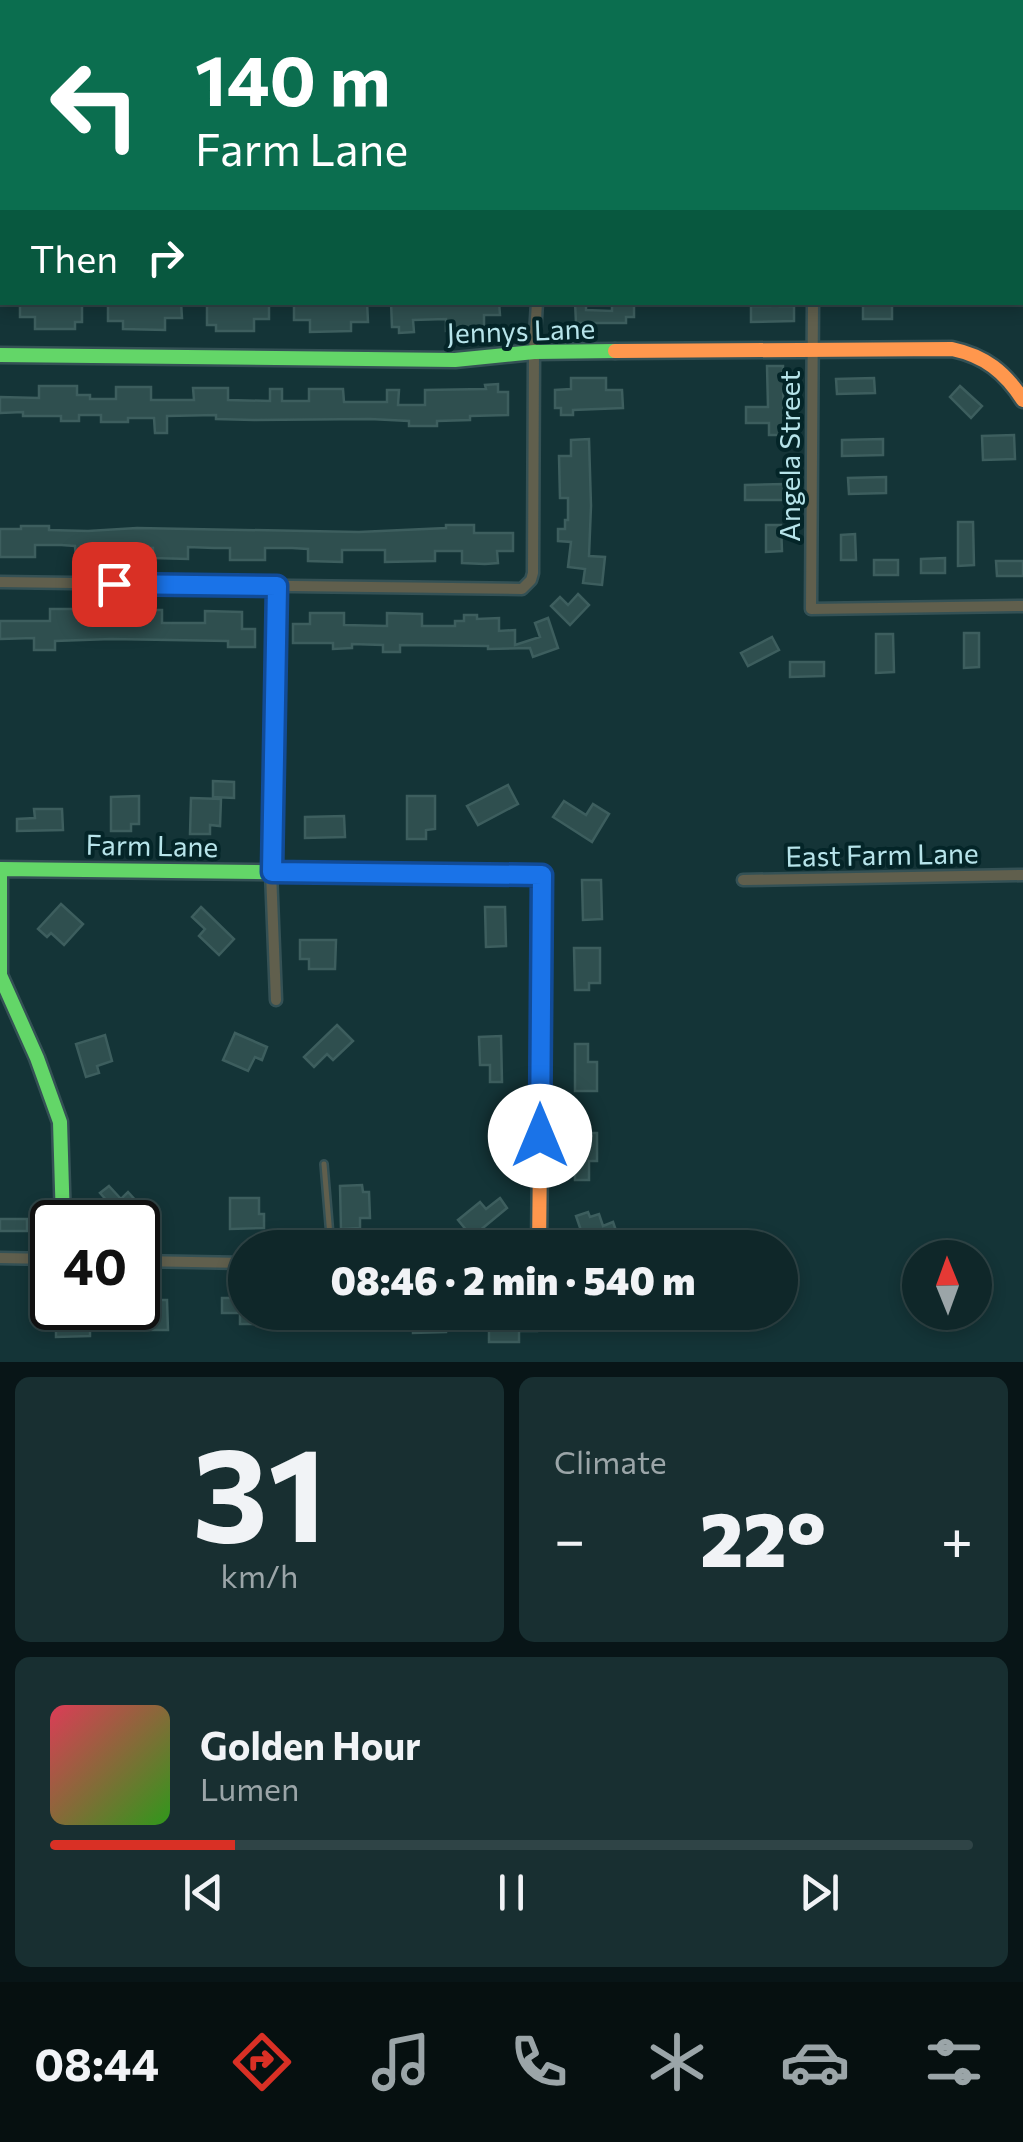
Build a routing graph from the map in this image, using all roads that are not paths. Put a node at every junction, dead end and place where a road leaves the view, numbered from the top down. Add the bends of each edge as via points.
1 (537, 305) edge
2 (813, 305) edge
3 (813, 349) junction
4 (534, 352) junction
5 (0, 355) edge
6 (1023, 400) edge
7 (0, 582) edge
8 (277, 586) junction
9 (1023, 606) edge
10 (0, 869) edge
11 (272, 872) junction
12 (1023, 876) edge
13 (743, 880) dead end
14 (276, 1000) dead end
15 (324, 1164) dead end
16 (62, 1200) edge
17 (330, 1230) edge
18 (540, 1230) edge
19 (0, 1258) edge
20 (30, 1259) edge
21 (160, 1261) edge
22 (228, 1263) edge

1 - 4 street
2 - 3 street, Angela Street
3 - 4 street, Jennys Lane
3 - 6 street, Jennys Lane via 952,348 999,368
3 - 9 street, Angela Street via 811,609
4 - 5 street, Jennys Lane via 455,360
4 - 8 street via 533,573 522,589
7 - 8 street
8 - 11 street
10 - 11 street, Farm Lane
10 - 16 street via 0,975 60,1122
11 - 14 street
11 - 18 street, Farm Lane via 542,875
12 - 13 street, East Farm Lane
15 - 17 lane
19 - 20 street
21 - 22 street

